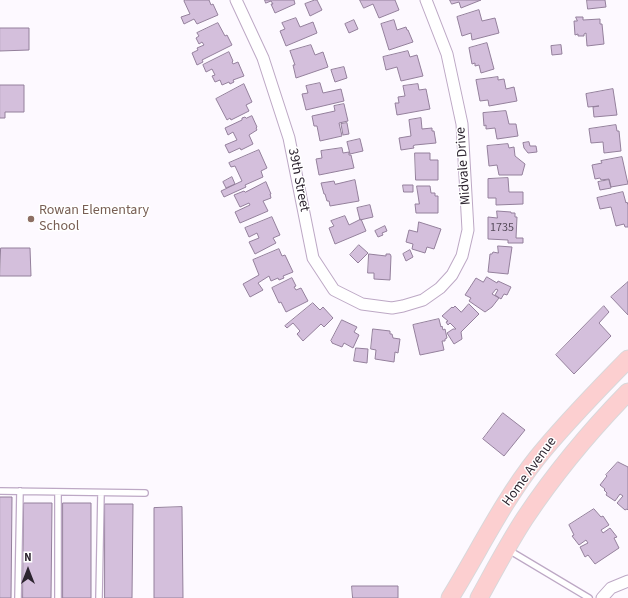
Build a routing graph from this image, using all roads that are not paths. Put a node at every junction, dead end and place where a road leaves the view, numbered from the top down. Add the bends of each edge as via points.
1 (236, 0) edge
2 (426, 0) edge
3 (403, 306) joint
4 (628, 359) edge
5 (628, 392) edge
6 (0, 491) edge
7 (20, 491) junction
8 (58, 493) junction
9 (101, 493) junction
10 (145, 493) dead end
11 (507, 549) junction
12 (628, 581) edge
13 (18, 598) edge
14 (58, 598) edge
15 (99, 598) edge
16 (450, 598) edge
17 (479, 598) edge
18 (589, 598) edge
19 (602, 598) edge

1 - 3 street, 39th Street via 263,58 289,138 313,258 334,290 362,304 392,308
2 - 3 street, Midvale Drive via 447,54 462,124 468,230 462,256 452,275 440,288 423,300
4 - 16 main road, Home Avenue via 581,407 537,459 496,519
5 - 11 main road, Home Avenue via 558,472
6 - 7 lane
7 - 8 lane
7 - 13 lane
8 - 9 lane
8 - 14 lane
9 - 10 lane
9 - 15 lane
11 - 17 main road, Home Avenue
11 - 18 lane
12 - 19 street via 611,588

